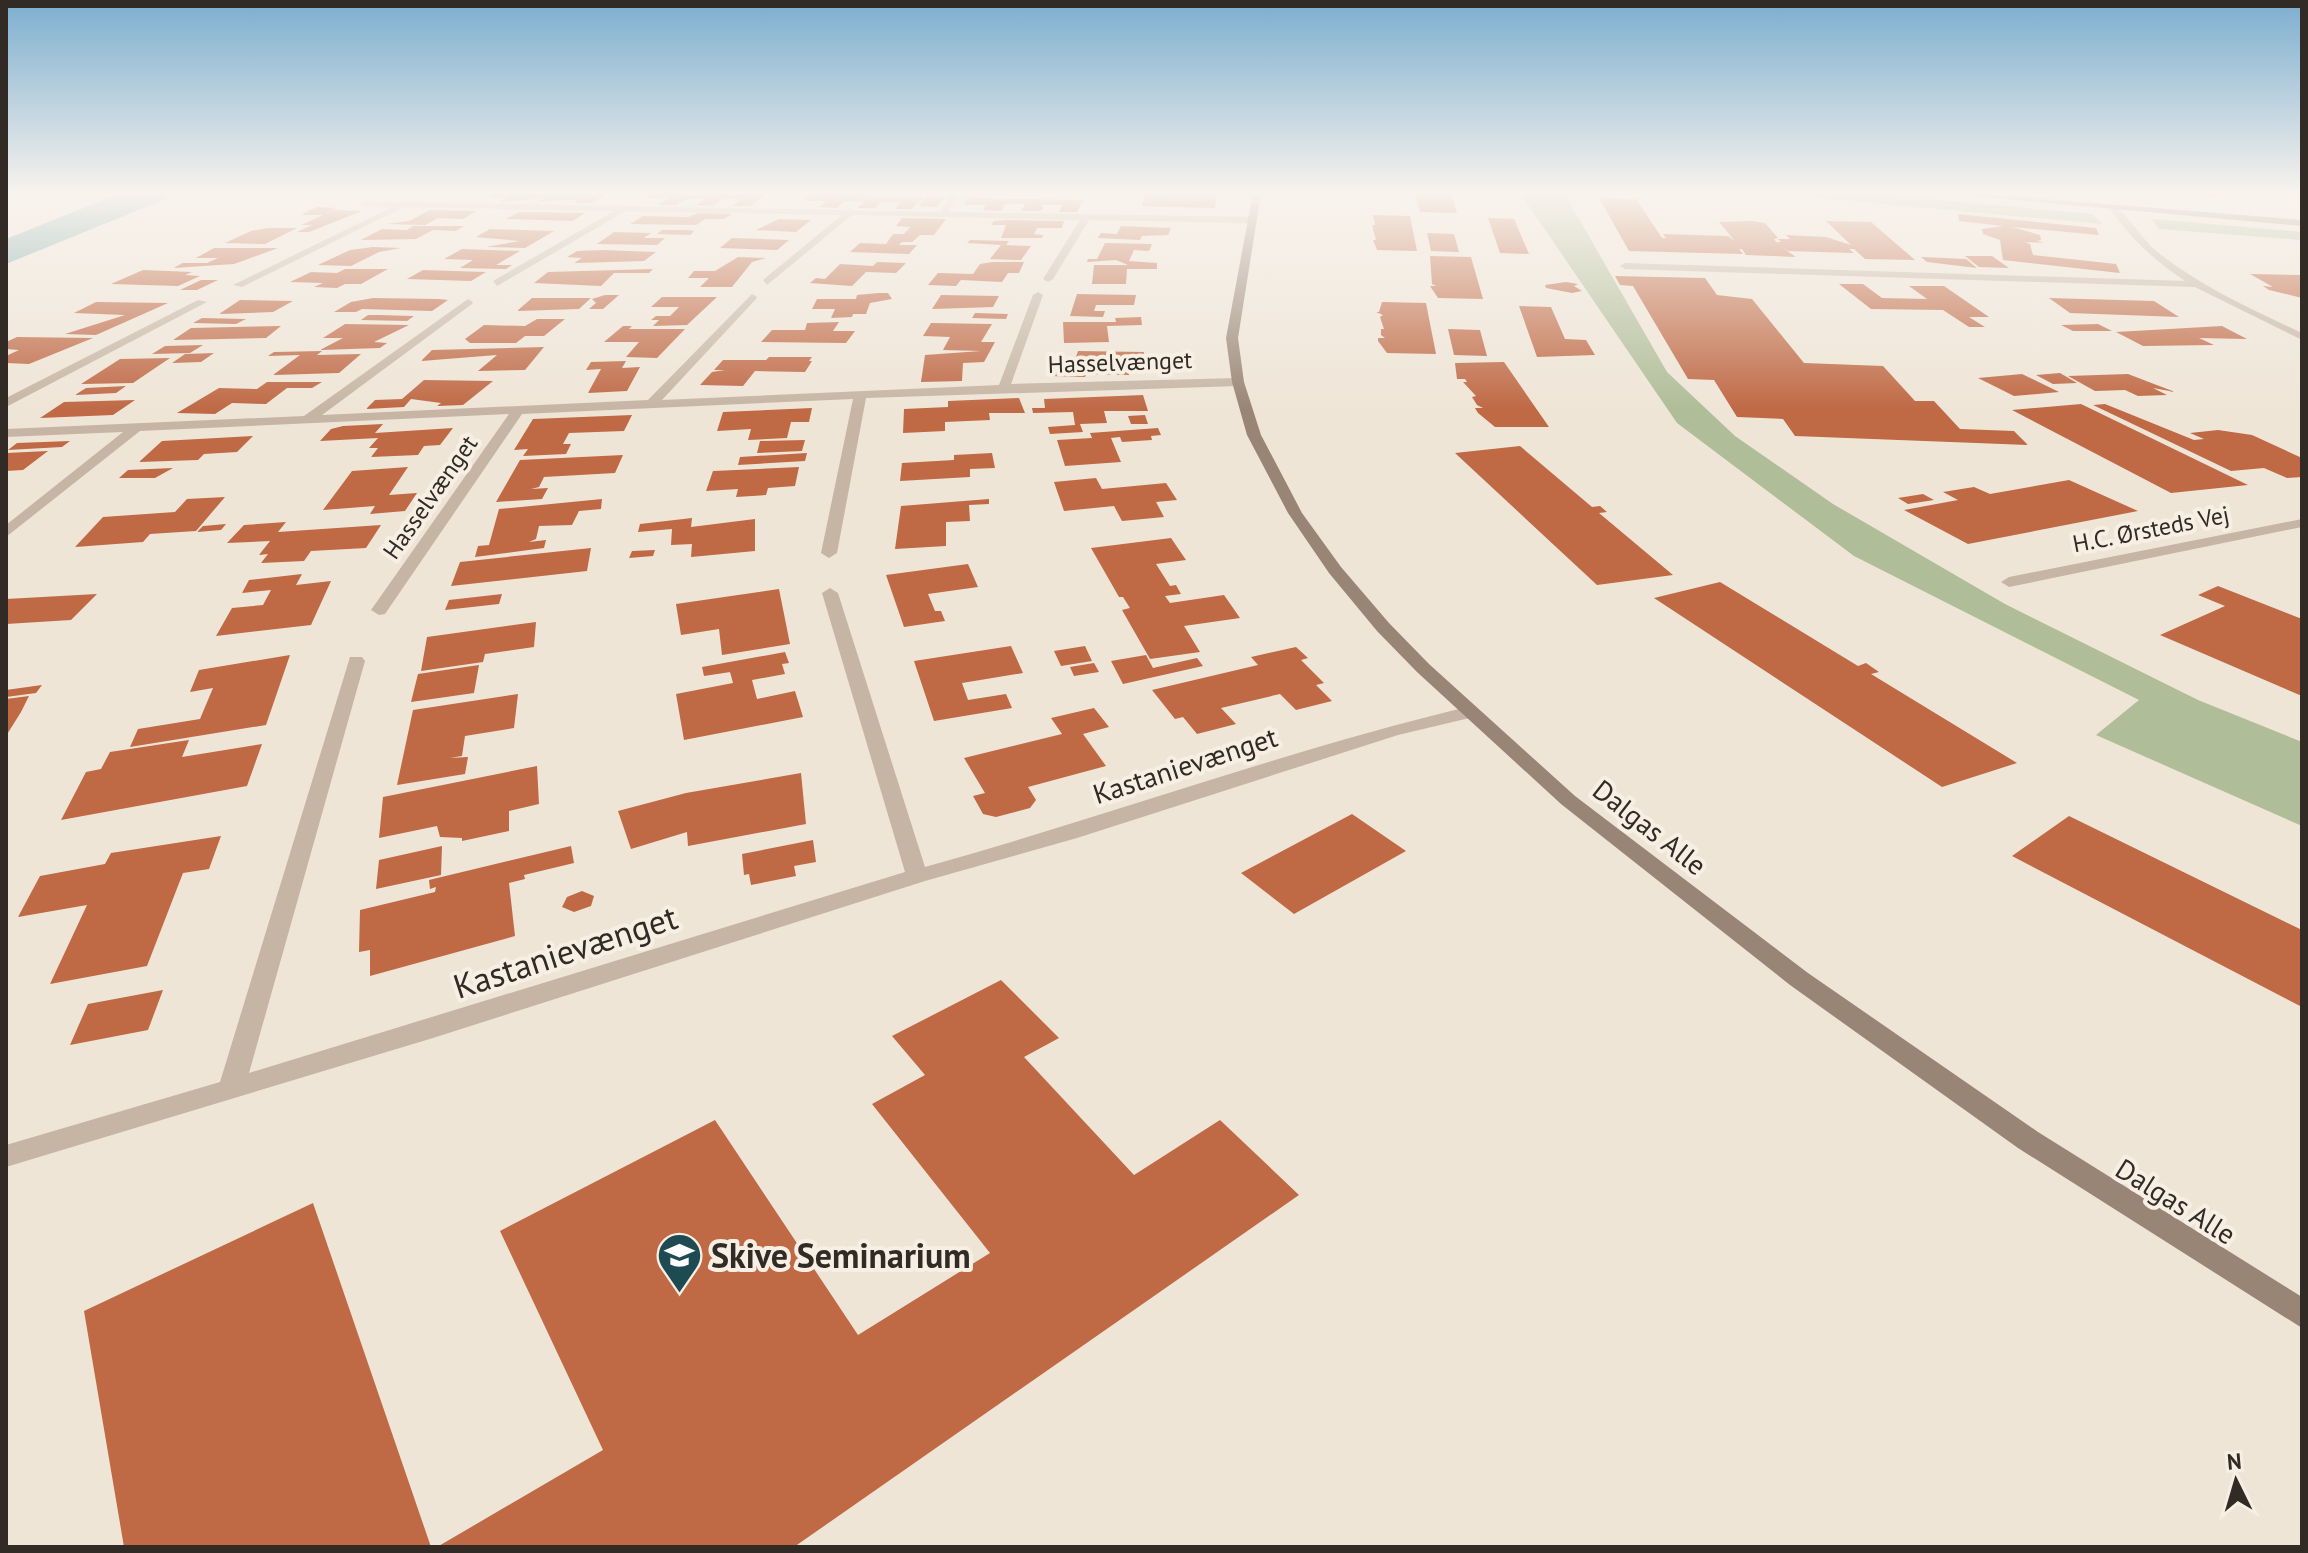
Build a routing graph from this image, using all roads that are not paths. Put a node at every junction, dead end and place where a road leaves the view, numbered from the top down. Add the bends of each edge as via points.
1 (279, 265) edge
2 (525, 265) edge
3 (787, 265) edge
4 (1056, 265) edge
5 (1246, 265) edge
6 (2175, 265) edge
7 (1625, 266) dead end
8 (1048, 279) dead end
9 (767, 282) dead end
10 (497, 283) dead end
11 (2199, 284) junction
12 (238, 285) dead end
13 (1038, 295) dead end
14 (752, 297) dead end
15 (202, 302) dead end
16 (468, 302) dead end
17 (2302, 337) edge
18 (1238, 382) junction
19 (1004, 388) junction
20 (860, 395) junction
21 (6, 403) edge
22 (651, 404) junction
23 (518, 410) junction
24 (308, 419) junction
25 (137, 427) junction
26 (6, 433) edge
27 (2302, 523) edge
28 (6, 532) edge
29 (829, 553) dead end
30 (2009, 582) dead end
31 (830, 593) dead end
32 (379, 610) dead end
33 (356, 661) dead end
34 (1471, 712) junction
35 (917, 876) junction
36 (232, 1086) junction
37 (6, 1156) edge
38 (2302, 1314) edge

1 - 12 street
2 - 10 street
3 - 9 street
4 - 8 street
5 - 18 street, Dalgas Alle via 1232,338
6 - 11 street
7 - 11 street
11 - 17 street
13 - 19 street, Hasselvænget
14 - 22 street
15 - 21 street
16 - 24 street
18 - 19 street, Hasselvænget
18 - 34 street, Dalgas Alle via 1254,435 1313,539 1383,627
19 - 20 street, Hasselvænget
20 - 22 street, Hasselvænget
20 - 29 street
22 - 23 street, Hasselvænget
23 - 24 street, Hasselvænget
23 - 32 street, Hasselvænget
24 - 25 street, Hasselvænget
25 - 26 street, Hasselvænget
25 - 28 street
27 - 30 street, H.C. Ørsteds Vej
31 - 35 street
33 - 36 street
34 - 35 street, Kastanievænget via 1392,731
34 - 38 street, Dalgas Alle via 1568,800 1799,979 2028,1140
35 - 36 street, Kastanievænget
36 - 37 street, Kastanievænget

